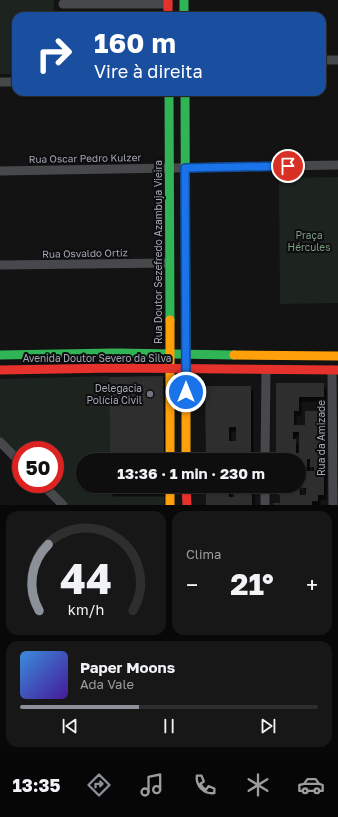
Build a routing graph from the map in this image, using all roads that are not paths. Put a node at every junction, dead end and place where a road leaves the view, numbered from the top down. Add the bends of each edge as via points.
1 (184, 0) edge
2 (168, 2) edge
3 (63, 4) dead end
4 (184, 12) edge
5 (326, 60) edge
6 (338, 60) edge
7 (0, 82) edge
8 (12, 82) edge
9 (169, 96) edge
10 (185, 96) edge
11 (338, 165) edge
12 (169, 168) junction
13 (185, 168) junction
14 (0, 170) edge
15 (169, 263) junction
16 (0, 265) edge
17 (116, 353) junction
18 (170, 354) junction
19 (186, 354) junction
20 (0, 355) edge
21 (338, 356) edge
22 (117, 368) junction
23 (170, 368) junction
24 (186, 368) junction
25 (0, 370) edge
26 (335, 370) edge
27 (266, 371) junction
28 (0, 442) edge
29 (170, 453) edge
30 (186, 453) edge
31 (265, 453) edge
32 (12, 454) edge
33 (51, 493) edge
34 (170, 493) edge
35 (186, 493) edge
36 (265, 493) edge
37 (63, 505) edge
38 (170, 505) edge
39 (186, 505) edge
40 (265, 505) edge
41 (333, 505) edge

1 - 4 street
2 - 3 street
5 - 6 street
7 - 8 street
9 - 12 street, Rua Doutor Sezefredo Azambuja Vieira
10 - 13 street
11 - 13 street, Rua Oscar Pedro Kulzer
12 - 13 street, Rua Oscar Pedro Kulzer
12 - 14 street, Rua Oscar Pedro Kulzer
12 - 15 street, Rua Doutor Sezefredo Azambuja Vieira
13 - 19 street
15 - 16 street, Rua Osvaldo Ortiz
15 - 18 street, Rua Doutor Sezefredo Azambuja Vieira
17 - 18 street, Avenida Doutor Severo da Silva
17 - 20 street, Avenida Doutor Severo da Silva
17 - 22 street
18 - 19 street, Avenida Doutor Severo da Silva
18 - 23 street, Rua Doutor Sezefredo Azambuja Vieira
19 - 21 street, Avenida Doutor Severo da Silva
19 - 24 street
22 - 23 street, Avenida Doutor Severo da Silva
22 - 25 street, Avenida Doutor Severo da Silva
23 - 24 street, Avenida Doutor Severo da Silva
23 - 29 street, Rua Doutor Sezefredo Azambuja Vieira
24 - 27 street, Avenida Doutor Severo da Silva
24 - 30 street
26 - 27 street, Avenida Doutor Severo da Silva
26 - 41 street, Rua da Amizade
27 - 31 street
28 - 32 street
33 - 37 street
34 - 38 street
35 - 39 street
36 - 40 street

